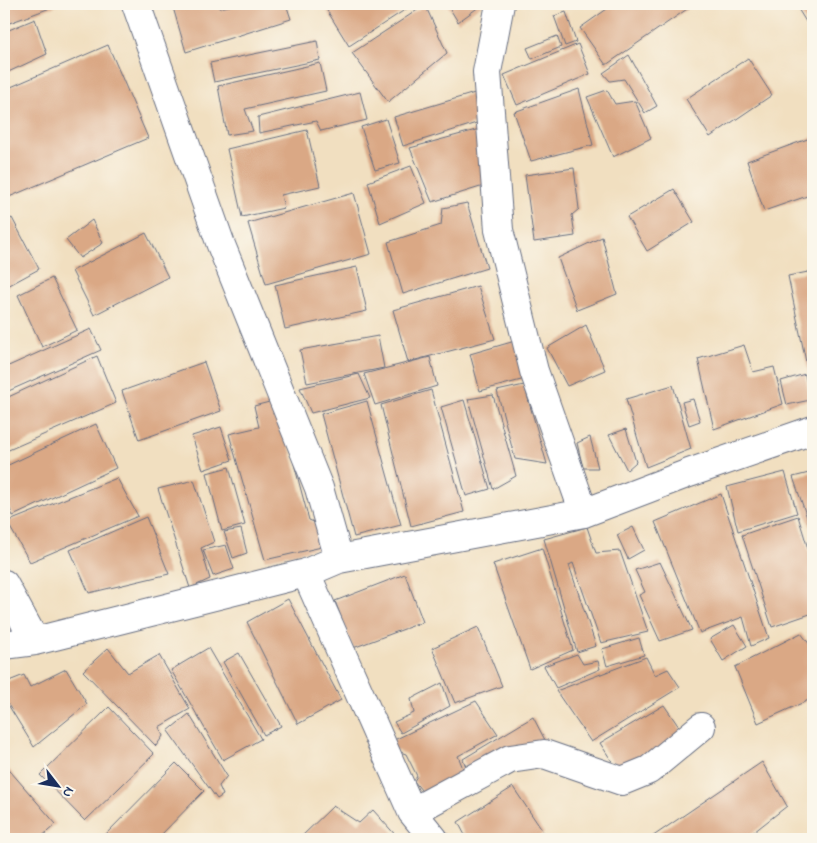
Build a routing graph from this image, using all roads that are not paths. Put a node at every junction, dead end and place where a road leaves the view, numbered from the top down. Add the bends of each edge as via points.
1 (136, 4) edge
2 (500, 4) edge
3 (813, 430) edge
4 (584, 513) junction
5 (339, 559) junction
6 (306, 573) junction
7 (4, 584) edge
8 (35, 641) junction
9 (4, 645) edge
10 (701, 727) dead end
11 (412, 812) junction
12 (434, 839) edge

1 - 5 street via 221,245 319,488
2 - 4 street via 487,72 498,230 534,371
3 - 4 street
4 - 5 street
5 - 6 street
6 - 8 street
6 - 11 street
7 - 8 street
8 - 9 street
10 - 11 street via 649,770 622,781 544,754 510,759
11 - 12 street

